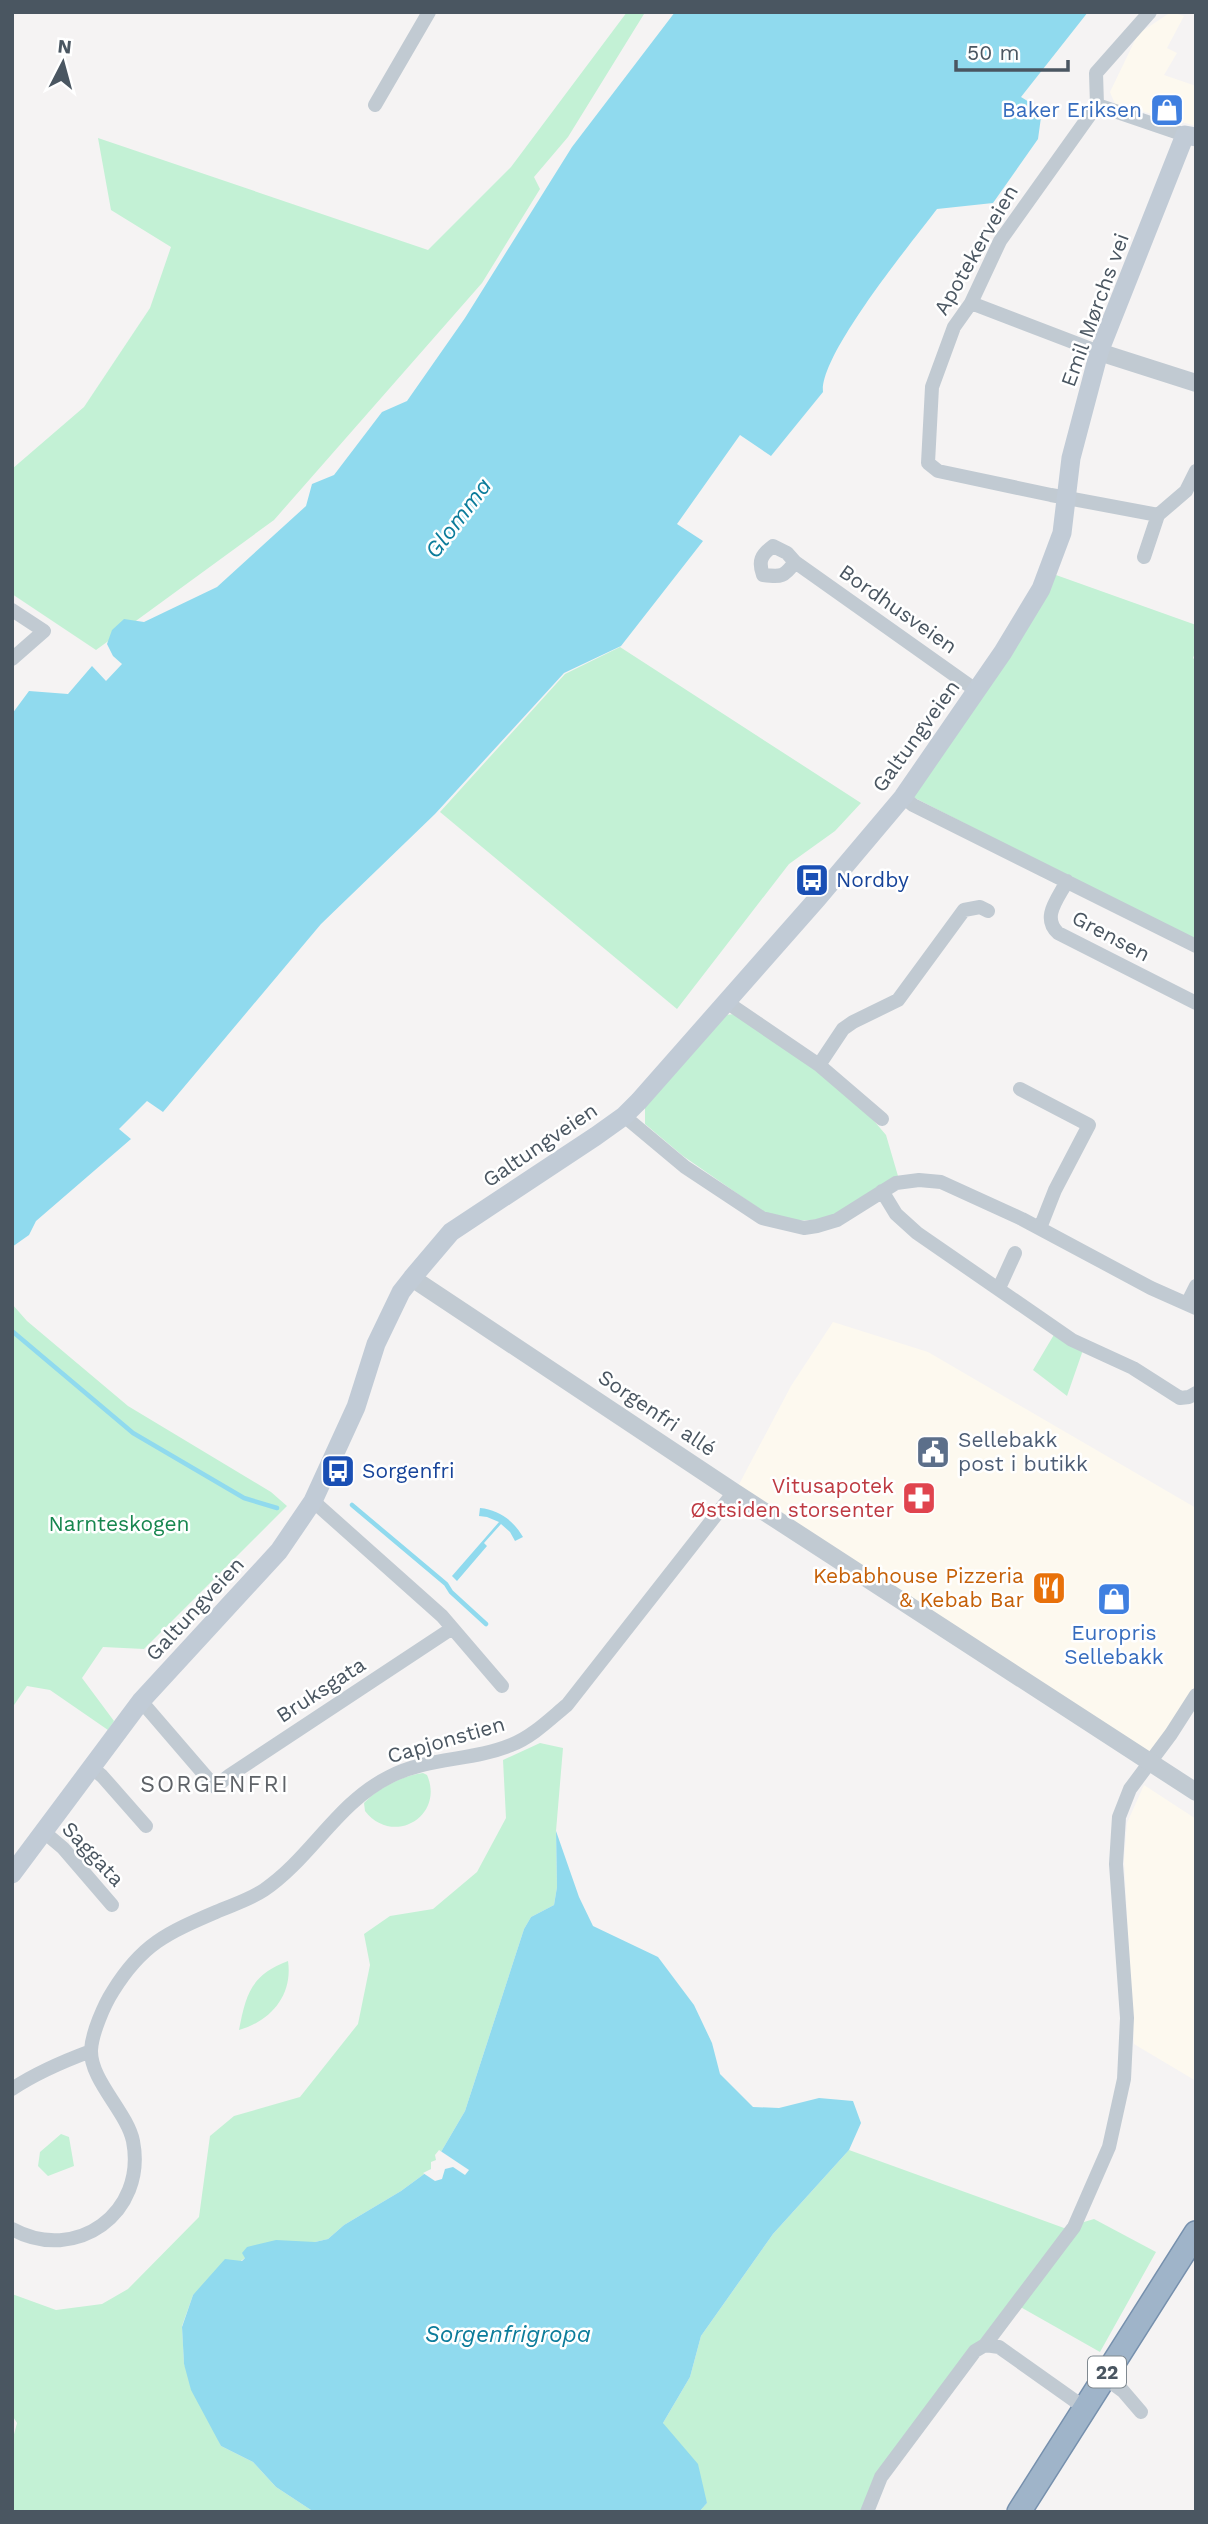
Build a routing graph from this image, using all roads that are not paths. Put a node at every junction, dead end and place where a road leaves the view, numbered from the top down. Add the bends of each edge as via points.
1 (429, 12) edge
2 (1150, 12) edge
3 (375, 105) dead end
4 (1097, 105) junction
5 (1190, 136) edge
6 (971, 303) junction
7 (1099, 352) junction
8 (1196, 383) edge
9 (1196, 471) edge
10 (1068, 498) junction
11 (1158, 515) junction
12 (1144, 557) dead end
13 (795, 562) dead end
14 (12, 610) edge
15 (12, 659) edge
16 (977, 691) junction
17 (902, 797) junction
18 (1067, 881) junction
19 (988, 911) dead end
20 (1196, 946) edge
21 (726, 1001) junction
22 (1196, 1003) edge
23 (819, 1065) junction
24 (1020, 1089) dead end
25 (624, 1116) junction
26 (882, 1119) dead end
27 (883, 1191) junction
28 (1040, 1228) junction
29 (1015, 1252) dead end
30 (412, 1278) junction
31 (1196, 1286) edge
32 (999, 1288) junction
33 (1192, 1306) edge
34 (1193, 1400) edge
35 (734, 1492) junction
36 (313, 1501) junction
37 (452, 1629) junction
38 (502, 1686) dead end
39 (1196, 1695) edge
40 (141, 1701) junction
41 (1150, 1762) junction
42 (91, 1767) junction
43 (1196, 1792) edge
44 (146, 1826) dead end
45 (44, 1832) junction
46 (12, 1874) edge
47 (113, 1905) dead end
48 (91, 2051) junction
49 (12, 2089) edge
50 (12, 2229) edge
51 (1196, 2233) edge
52 (985, 2345) junction
53 (1104, 2377) junction
54 (1085, 2407) junction
55 (1141, 2412) dead end
56 (866, 2512) edge
57 (1019, 2512) edge

1 - 3 street
2 - 4 street via 1096,73
4 - 5 street
4 - 6 street, Apotekerveien via 1000,241
5 - 7 main road, Emil Mørchs vei
6 - 7 street
6 - 10 street, Apotekerveien via 954,327 932,387 928,463 938,471
7 - 8 street
7 - 10 main road, Emil Mørchs vei via 1071,458
9 - 11 street via 1186,491
10 - 11 street
10 - 16 main road, Galtungveien via 1062,533 1041,589
11 - 12 street
13 - 16 street, Bordhusveien
14 - 15 street via 44,631
16 - 17 main road, Galtungveien
17 - 18 street, Grensen
17 - 21 main road, Galtungveien
18 - 20 street, Grensen
18 - 22 street, Grensen via 1049,917 1058,933
19 - 23 street via 980,907 964,910 898,1000 843,1030
21 - 23 street
21 - 25 main road, Galtungveien
23 - 26 street
24 - 28 street via 1089,1125
25 - 27 street via 685,1167 762,1218 781,1224 804,1228 837,1220
25 - 30 main road, Galtungveien via 451,1232
27 - 28 street via 896,1183 941,1182
27 - 32 street via 903,1222
28 - 33 street
29 - 32 street
30 - 35 street, Sorgenfri allé
30 - 36 main road, Galtungveien via 376,1345 356,1408
31 - 33 street
32 - 34 street via 1072,1340 1133,1368 1176,1396
35 - 41 street, Sorgenfri allé
35 - 48 street, Capjonstien via 567,1704 515,1744 389,1777 355,1799 306,1853 263,1890 154,1942 137,1957 110,1996
36 - 37 street
36 - 40 main road, Galtungveien via 279,1551
37 - 38 street
37 - 40 street, Bruksgata via 215,1787
39 - 41 street
40 - 42 main road, Galtungveien
41 - 43 street, Sorgenfri allé
41 - 52 street via 1130,1789 1119,1817 1116,1864 1127,2018 1124,2079 1109,2147 1074,2227
42 - 44 street
42 - 45 main road, Galtungveien
45 - 46 main road, Galtungveien
45 - 47 street, Saggata
48 - 49 street
48 - 50 street via 97,2072 132,2137 134,2179 128,2195 105,2223 79,2237 45,2241
51 - 53 highway, 22
52 - 54 street via 999,2347
52 - 56 street via 975,2351 881,2477
53 - 54 highway, 22
53 - 55 street
54 - 57 highway, 22

